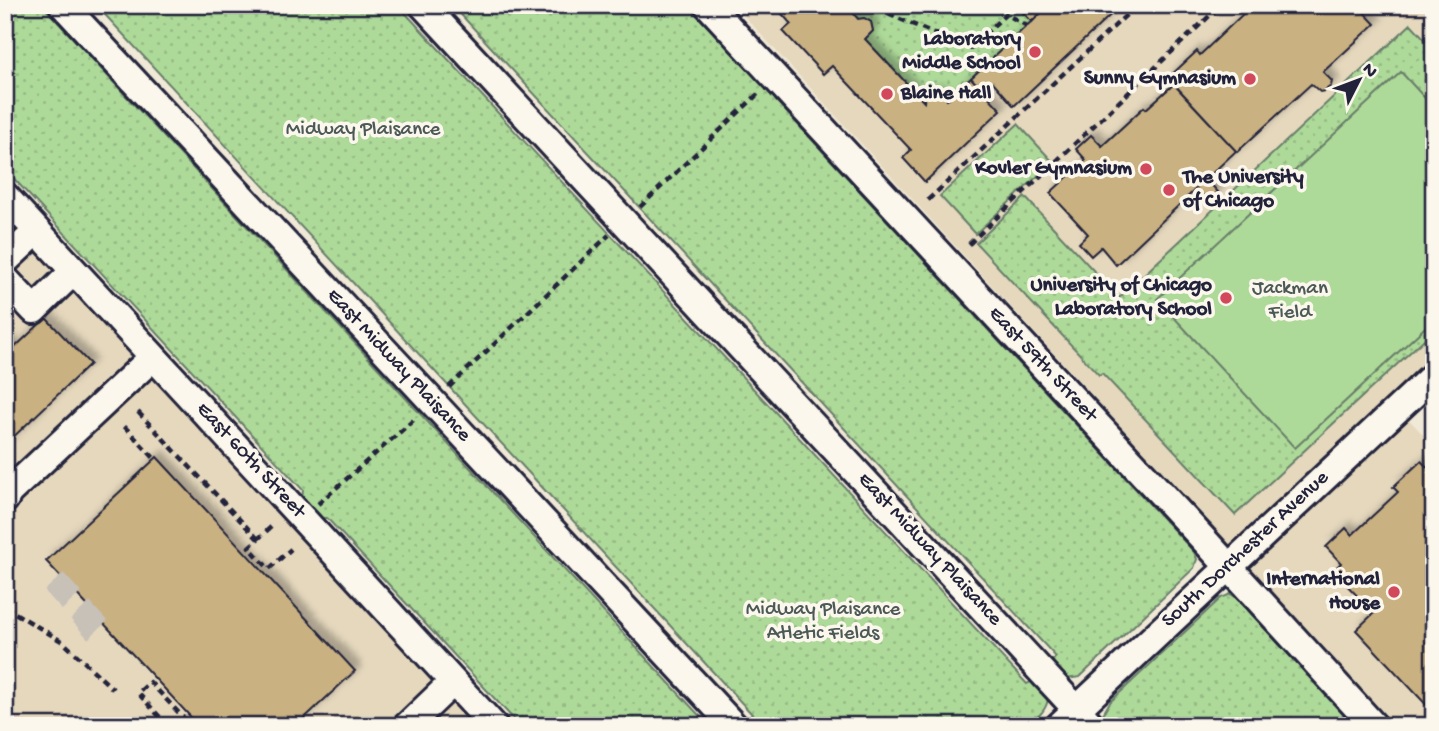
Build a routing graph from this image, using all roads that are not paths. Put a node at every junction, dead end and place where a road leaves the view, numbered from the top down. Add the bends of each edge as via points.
1 (63, 5) edge
2 (423, 5) edge
3 (708, 5) edge
4 (5, 196) edge
5 (37, 231) junction
6 (5, 261) edge
7 (74, 271) junction
8 (5, 279) edge
9 (153, 357) junction
10 (1434, 375) edge
11 (5, 499) edge
12 (1229, 566) junction
13 (453, 682) junction
14 (1075, 720) edge
15 (407, 726) edge
16 (494, 726) edge
17 (734, 726) edge
18 (1374, 726) edge

1 - 17 street, East Midway Plaisance
2 - 14 street, East Midway Plaisance
3 - 12 street, East 59th Street
4 - 5 street, East 60th Street
5 - 6 street
5 - 7 street, East 60th Street
7 - 8 street via 34,310
7 - 9 street, East 60th Street
9 - 11 street
9 - 13 street, East 60th Street
10 - 12 street, South Dorchester Avenue
12 - 14 street, South Dorchester Avenue
12 - 18 street, East 59th Street
13 - 15 street
13 - 16 street, East 60th Street

